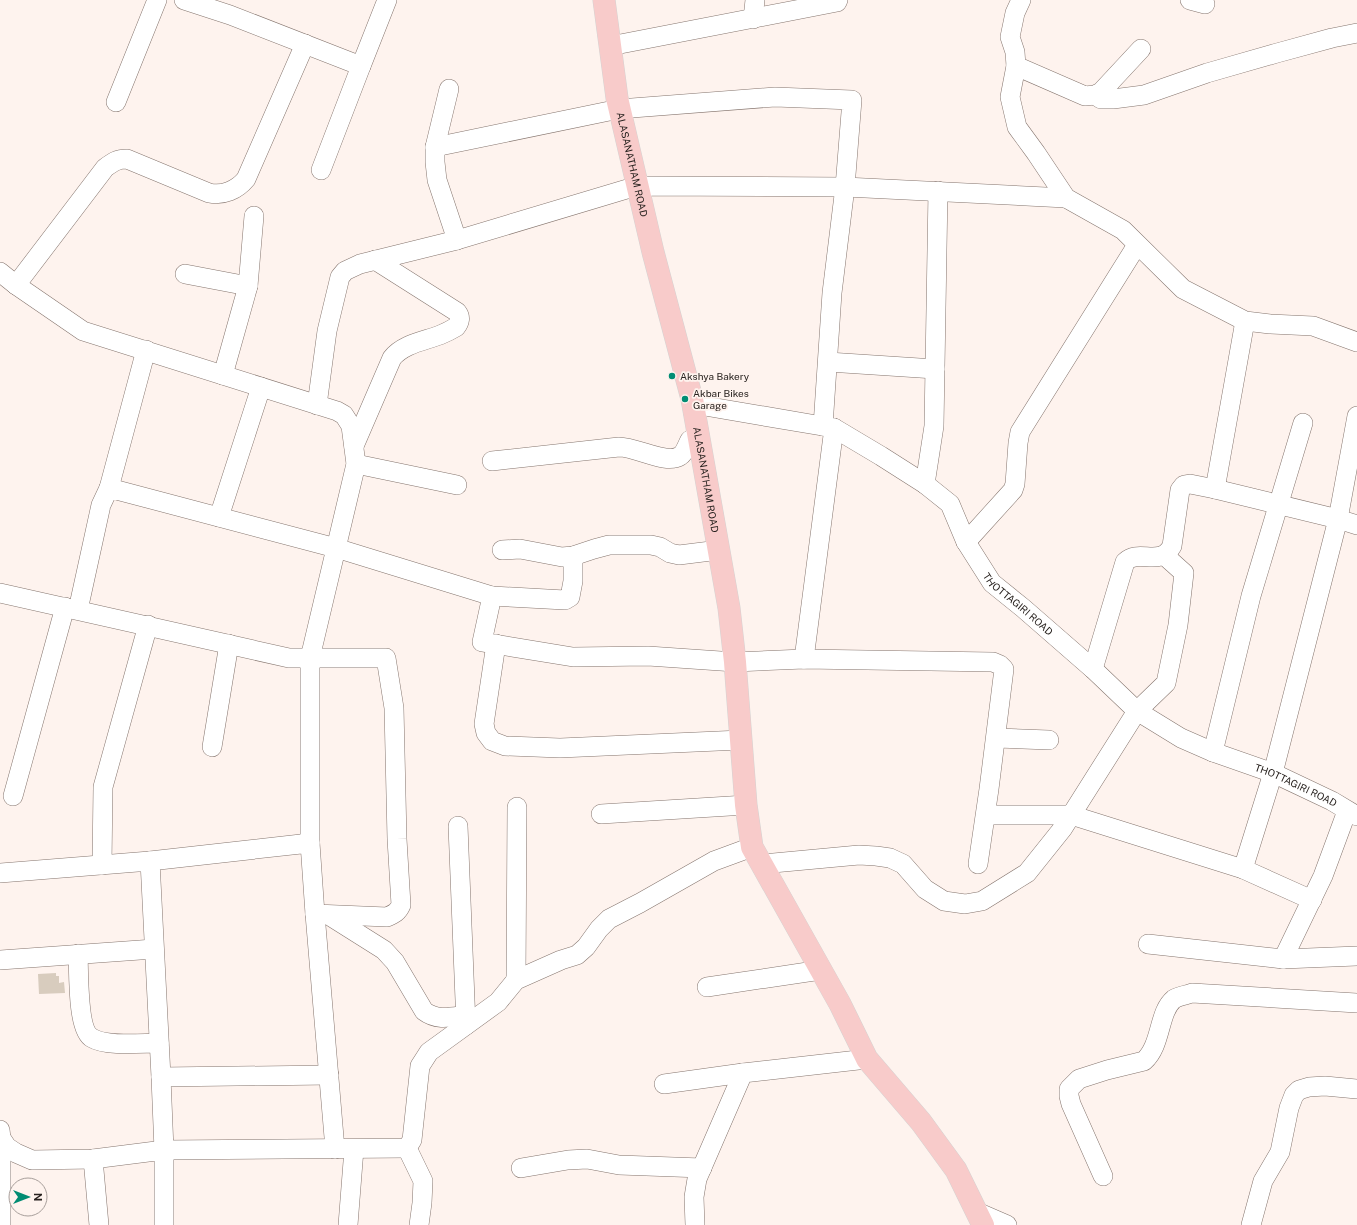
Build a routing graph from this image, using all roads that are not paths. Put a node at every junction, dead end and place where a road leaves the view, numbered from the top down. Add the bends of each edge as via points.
1 (157, 0) edge
2 (184, 0) edge
3 (387, 0) edge
4 (604, 0) edge
5 (755, 0) edge
6 (838, 0) edge
7 (1021, 0) edge
8 (753, 19) junction
9 (1357, 33) edge
10 (305, 44) junction
11 (610, 46) junction
12 (1141, 49) dead end
13 (361, 66) junction
14 (1016, 66) junction
15 (449, 89) dead end
16 (1095, 95) junction
17 (116, 102) dead end
18 (619, 109) junction
19 (435, 148) junction
20 (320, 170) dead end
21 (637, 186) junction
22 (845, 187) junction
23 (938, 191) junction
24 (1066, 198) junction
25 (254, 216) dead end
26 (457, 240) junction
27 (1137, 245) junction
28 (375, 260) junction
29 (0, 272) edge
30 (185, 274) dead end
31 (16, 285) junction
32 (248, 286) junction
33 (1245, 321) junction
34 (1357, 342) edge
35 (146, 350) junction
36 (828, 362) junction
37 (935, 369) junction
38 (224, 375) junction
39 (261, 387) junction
40 (693, 404) junction
41 (317, 405) junction
42 (1357, 416) edge
43 (1303, 423) dead end
44 (828, 427) junction
45 (698, 438) junction
46 (355, 455) junction
47 (492, 460) dead end
48 (925, 484) junction
49 (457, 485) dead end
50 (109, 488) junction
51 (1216, 489) junction
52 (1279, 505) junction
53 (219, 517) junction
54 (1338, 519) junction
55 (1357, 525) edge
56 (966, 542) junction
57 (336, 548) junction
58 (502, 550) dead end
59 (719, 550) junction
60 (1164, 555) junction
61 (573, 556) junction
62 (0, 593) edge
63 (492, 596) junction
64 (72, 608) junction
65 (148, 625) junction
66 (230, 644) junction
67 (496, 644) junction
68 (310, 658) junction
69 (804, 659) junction
70 (735, 662) junction
71 (1093, 669) junction
72 (1137, 711) junction
73 (996, 738) junction
74 (741, 740) junction
75 (1049, 740) dead end
76 (212, 747) dead end
77 (1213, 752) junction
78 (1273, 773) junction
79 (13, 796) dead end
80 (746, 805) junction
81 (517, 807) dead end
82 (1352, 813) edge
83 (601, 814) dead end
84 (986, 815) junction
85 (1071, 816) junction
86 (458, 826) dead end
87 (310, 843) junction
88 (757, 855) junction
89 (150, 861) junction
90 (978, 864) dead end
91 (102, 865) junction
92 (1243, 869) junction
93 (0, 874) edge
94 (1312, 900) junction
95 (321, 914) junction
96 (1148, 944) dead end
97 (154, 949) junction
98 (78, 954) junction
99 (1357, 956) edge
100 (1284, 959) junction
101 (0, 960) edge
102 (821, 970) junction
103 (516, 980) junction
104 (707, 987) dead end
105 (1357, 1003) edge
106 (466, 1020) junction
107 (160, 1043) junction
108 (867, 1059) junction
109 (743, 1073) junction
110 (329, 1075) junction
111 (161, 1077) junction
112 (664, 1084) dead end
113 (1357, 1089) edge
114 (1, 1134) edge
115 (354, 1148) junction
116 (407, 1148) junction
117 (335, 1149) junction
118 (164, 1150) junction
119 (93, 1159) junction
120 (521, 1168) dead end
121 (702, 1168) junction
122 (1103, 1176) dead end
123 (0, 1180) edge
124 (980, 1219) edge
125 (1, 1225) edge
126 (99, 1225) edge
127 (164, 1225) edge
128 (348, 1225) edge
129 (419, 1225) edge
130 (695, 1225) edge
131 (1007, 1225) edge
132 (1251, 1225) edge

1 - 17 street
2 - 10 street
3 - 13 street
4 - 11 main road, ALASANATHAM ROAD
5 - 8 street
6 - 8 street
7 - 14 street via 1015,13 1010,38
8 - 11 street
9 - 16 street via 1276,53 1144,95 1101,99
10 - 13 street
10 - 31 street via 246,179 240,186 223,194 209,193 127,159 113,161
11 - 18 main road, ALASANATHAM ROAD
12 - 16 street via 1101,92
13 - 20 street
14 - 16 street via 1085,96
14 - 24 street via 1010,97 1017,127
15 - 19 street
18 - 19 street
18 - 21 main road, ALASANATHAM ROAD
18 - 22 street via 775,97 852,100
19 - 26 street via 438,180
21 - 22 street
21 - 26 street
21 - 40 main road, ALASANATHAM ROAD
22 - 23 street
22 - 36 street via 832,293
23 - 24 street
23 - 37 street
24 - 27 street via 1123,230
25 - 32 street
26 - 28 street
27 - 33 street via 1183,290
27 - 56 street via 1020,432 1013,490
28 - 41 street via 360,264 340,276 327,331
28 - 46 street via 457,312 460,319 456,327 442,335 405,347 395,353
29 - 31 street
30 - 32 street
31 - 35 street via 84,330
32 - 38 street
33 - 34 street via 1313,326
33 - 51 street
35 - 38 street
35 - 50 street
36 - 37 street
36 - 44 street
37 - 48 street via 934,426
38 - 39 street
39 - 41 street
39 - 53 street
40 - 44 street, THOTTAGIRI ROAD
40 - 45 main road, ALASANATHAM ROAD
41 - 46 street via 344,415 351,426
42 - 54 street
43 - 52 street
44 - 48 street, THOTTAGIRI ROAD
44 - 69 street
45 - 47 street via 690,440 682,454 664,459 619,447
45 - 59 main road, ALASANATHAM ROAD
46 - 49 street
46 - 57 street
48 - 56 street, THOTTAGIRI ROAD via 950,504
50 - 53 street
50 - 64 street via 101,505
51 - 52 street
51 - 60 street via 1190,484 1182,487 1172,546
52 - 54 street
52 - 77 street via 1252,596
53 - 57 street
54 - 55 street
54 - 78 street
56 - 71 street, THOTTAGIRI ROAD via 992,583
57 - 63 street
57 - 68 street
58 - 61 street via 520,549 562,557
59 - 61 street via 679,555 651,545 622,545 594,548
59 - 70 main road, ALASANATHAM ROAD
60 - 71 street via 1157,558 1133,556 1125,562
60 - 72 street via 1184,573 1178,625 1166,683
61 - 63 street via 573,581 570,597 565,600
62 - 64 street
63 - 67 street via 482,642
64 - 65 street
64 - 79 street
65 - 66 street
65 - 91 street via 103,786
66 - 68 street via 289,658
66 - 76 street
67 - 70 street via 572,657 648,656
67 - 74 street via 484,724 486,733 492,741 505,746 560,748
68 - 87 street
68 - 95 street via 386,658 394,708 401,905 395,913 387,917
69 - 70 street
69 - 73 street via 993,662 1004,669
70 - 74 main road, ALASANATHAM ROAD
71 - 72 street, THOTTAGIRI ROAD
72 - 77 street, THOTTAGIRI ROAD via 1181,738
72 - 85 street
73 - 75 street
73 - 84 street
74 - 80 main road, ALASANATHAM ROAD
77 - 78 street, THOTTAGIRI ROAD
78 - 82 street, THOTTAGIRI ROAD
78 - 92 street
80 - 83 street
80 - 88 main road, ALASANATHAM ROAD
81 - 103 street
82 - 94 street
84 - 85 street
84 - 90 street
85 - 88 street via 1027,873 982,901 965,904 944,901 925,890 903,864 890,858 859,855
85 - 92 street
86 - 106 street
87 - 89 street
87 - 95 street
88 - 102 main road
88 - 103 street via 714,861 609,919 578,955
89 - 91 street
89 - 97 street
91 - 93 street
92 - 94 street
94 - 100 street
95 - 106 street via 384,950 395,962 428,1014 438,1018
95 - 110 street
96 - 100 street
97 - 98 street
97 - 107 street
98 - 101 street
98 - 107 street via 82,1019 86,1034 105,1043
99 - 100 street
102 - 104 street
102 - 108 main road
103 - 106 street via 498,1002
105 - 122 street via 1192,993 1176,998 1169,1005 1149,1057 1144,1061 1079,1079 1069,1089 1071,1104
106 - 116 street via 429,1052 420,1066 412,1140
107 - 111 street
108 - 109 street
108 - 124 main road via 956,1170
109 - 112 street
109 - 121 street
110 - 111 street
110 - 117 street
111 - 118 street
113 - 132 street via 1308,1087 1294,1095 1280,1152 1263,1181
114 - 119 street via 7,1147 32,1160
114 - 123 street
115 - 116 street
115 - 117 street
115 - 128 street
116 - 129 street via 423,1181
117 - 118 street
118 - 119 street
118 - 127 street
119 - 126 street
120 - 121 street via 587,1159 619,1165
121 - 130 street via 696,1187
123 - 125 street
124 - 131 street

